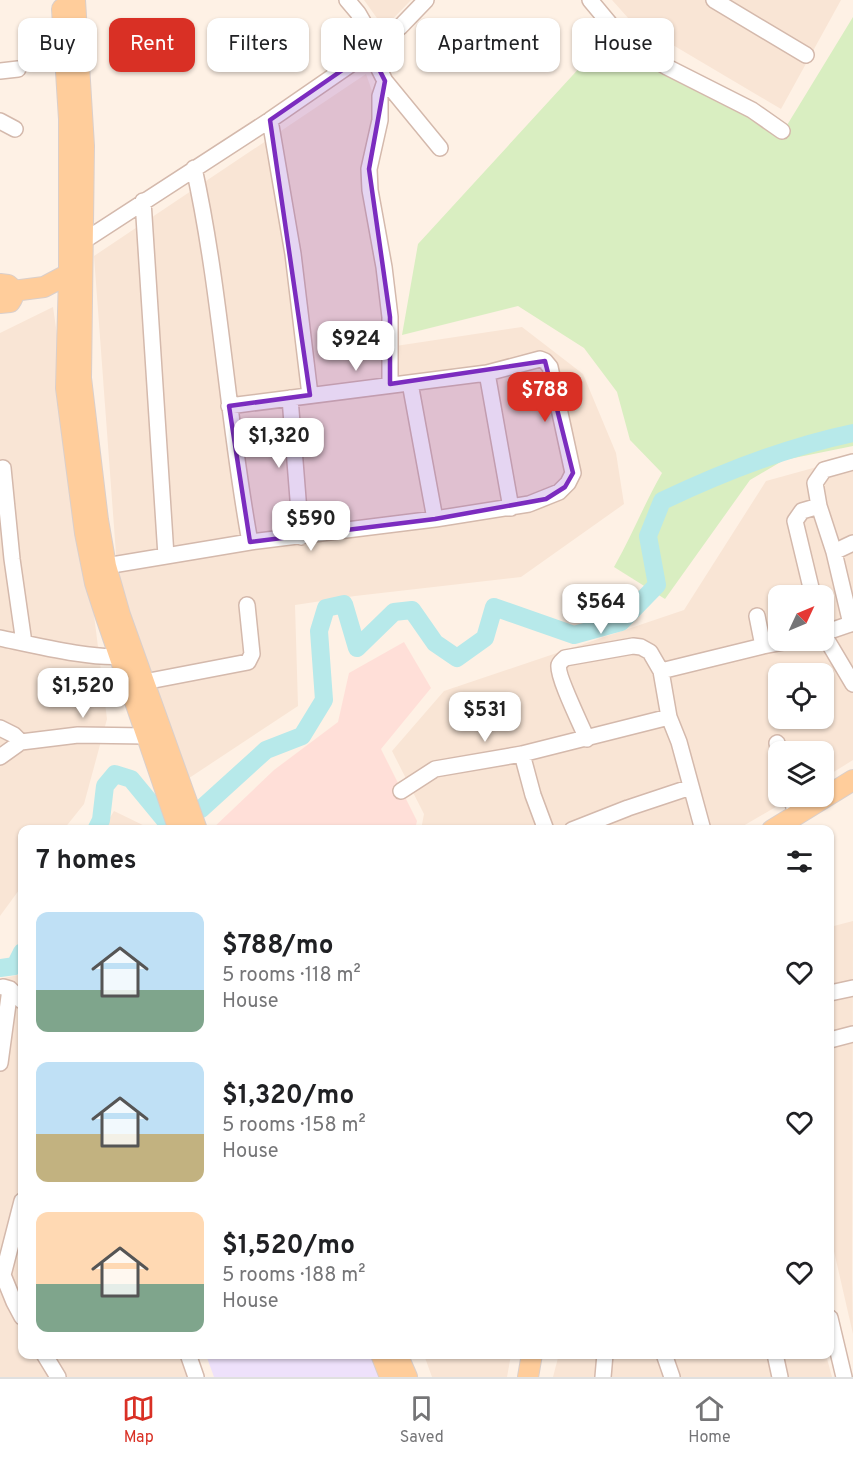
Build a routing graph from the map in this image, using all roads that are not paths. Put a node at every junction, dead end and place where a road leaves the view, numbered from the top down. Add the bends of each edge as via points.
1 (62, 0) edge
2 (75, 0) edge
3 (347, 0) edge
4 (426, 0) edge
5 (590, 0) edge
6 (714, 0) edge
7 (604, 6) edge
8 (360, 18) edge
9 (404, 23) edge
10 (806, 55) dead end
11 (18, 69) dead end
12 (0, 71) edge
13 (340, 72) edge
14 (382, 72) edge
15 (385, 81) junction
16 (270, 120) junction
17 (0, 121) edge
18 (15, 129) dead end
19 (782, 130) dead end
20 (440, 148) dead end
21 (194, 168) junction
22 (143, 201) junction
23 (76, 246) junction
24 (76, 270) junction
25 (4, 293) edge
26 (487, 373) junction
27 (410, 383) junction
28 (390, 384) junction
29 (310, 395) junction
30 (290, 398) junction
31 (229, 406) junction
32 (853, 462) edge
33 (3, 468) dead end
34 (819, 506) junction
35 (511, 508) junction
36 (435, 519) junction
37 (302, 537) junction
38 (250, 542) junction
39 (853, 543) edge
40 (834, 552) junction
41 (166, 556) junction
42 (6, 558) edge
43 (106, 566) junction
44 (810, 585) edge
45 (247, 605) dead end
46 (757, 616) dead end
47 (852, 623) edge
48 (834, 630) edge
49 (0, 638) edge
50 (24, 643) junction
51 (768, 645) edge
52 (764, 646) junction
53 (834, 651) edge
54 (127, 656) junction
55 (661, 671) junction
56 (144, 682) junction
57 (853, 684) edge
58 (669, 717) junction
59 (0, 728) edge
60 (147, 736) junction
61 (587, 739) junction
62 (21, 742) junction
63 (522, 754) junction
64 (0, 757) edge
65 (853, 780) edge
66 (691, 787) junction
67 (834, 788) edge
68 (401, 791) dead end
69 (175, 794) junction
70 (793, 807) edge
71 (186, 825) edge
72 (544, 825) edge
73 (584, 825) edge
74 (702, 825) edge
75 (777, 825) edge
76 (5, 988) edge
77 (853, 988) edge
78 (834, 992) edge
79 (18, 997) edge
80 (853, 1034) edge
81 (834, 1039) edge
82 (0, 1063) edge
83 (18, 1216) edge
84 (2, 1277) edge
85 (7, 1300) edge
86 (18, 1312) edge
87 (834, 1335) edge
88 (47, 1359) edge
89 (190, 1359) edge
90 (383, 1359) edge
91 (399, 1359) edge
92 (531, 1359) edge
93 (605, 1359) edge
94 (666, 1359) edge
95 (776, 1359) edge
96 (58, 1377) edge
97 (196, 1377) edge
98 (390, 1377) edge
99 (407, 1377) edge
100 (528, 1377) edge
101 (603, 1377) edge
102 (672, 1377) edge
103 (780, 1377) edge
104 (844, 1377) edge

1 - 23 main road
2 - 23 main road via 83,117
3 - 8 street
4 - 9 street
5 - 7 street
6 - 10 street
7 - 19 street via 620,36 638,49
11 - 12 street
13 - 16 street
14 - 15 street
15 - 20 street
15 - 28 street via 369,169 390,317
16 - 21 street
16 - 29 street via 293,254
17 - 18 street
21 - 22 street
21 - 31 street
22 - 23 street
22 - 41 street
23 - 24 main road
24 - 25 main road via 44,287
24 - 43 main road via 82,396
24 - 54 main road via 66,370 68,412 95,583
26 - 27 street
26 - 35 street
26 - 35 street via 540,359 548,363 573,473 553,496
27 - 28 street
27 - 36 street
28 - 29 street
29 - 30 street
30 - 31 street
30 - 37 street
31 - 38 street
32 - 34 street via 824,470 818,476 815,483
33 - 42 street
34 - 40 street
34 - 44 street via 802,511 795,520
35 - 36 street
36 - 37 street
37 - 38 street
38 - 41 street
39 - 40 street
40 - 47 street
41 - 43 street
42 - 50 street
43 - 54 main road
45 - 56 street via 252,651 248,662
46 - 52 street
47 - 48 street
49 - 50 street
50 - 54 street via 99,656
51 - 52 street
52 - 55 street
53 - 57 street
54 - 56 main road
54 - 60 main road
55 - 58 street
55 - 61 street via 650,652 633,646 562,660 558,667
56 - 69 main road
58 - 61 street
58 - 66 street
59 - 62 street
60 - 62 street via 78,735
60 - 69 main road
61 - 63 street
62 - 64 street
63 - 68 street via 435,769
63 - 72 street
65 - 67 main road
66 - 73 street
66 - 74 street
69 - 71 main road
70 - 75 main road
76 - 79 street
76 - 82 street
77 - 78 street
80 - 81 street
83 - 84 street
84 - 85 street
85 - 86 street
87 - 104 street
88 - 96 street
89 - 97 street
90 - 98 main road
91 - 99 main road
92 - 100 main road
93 - 101 street
94 - 102 street
95 - 103 street

